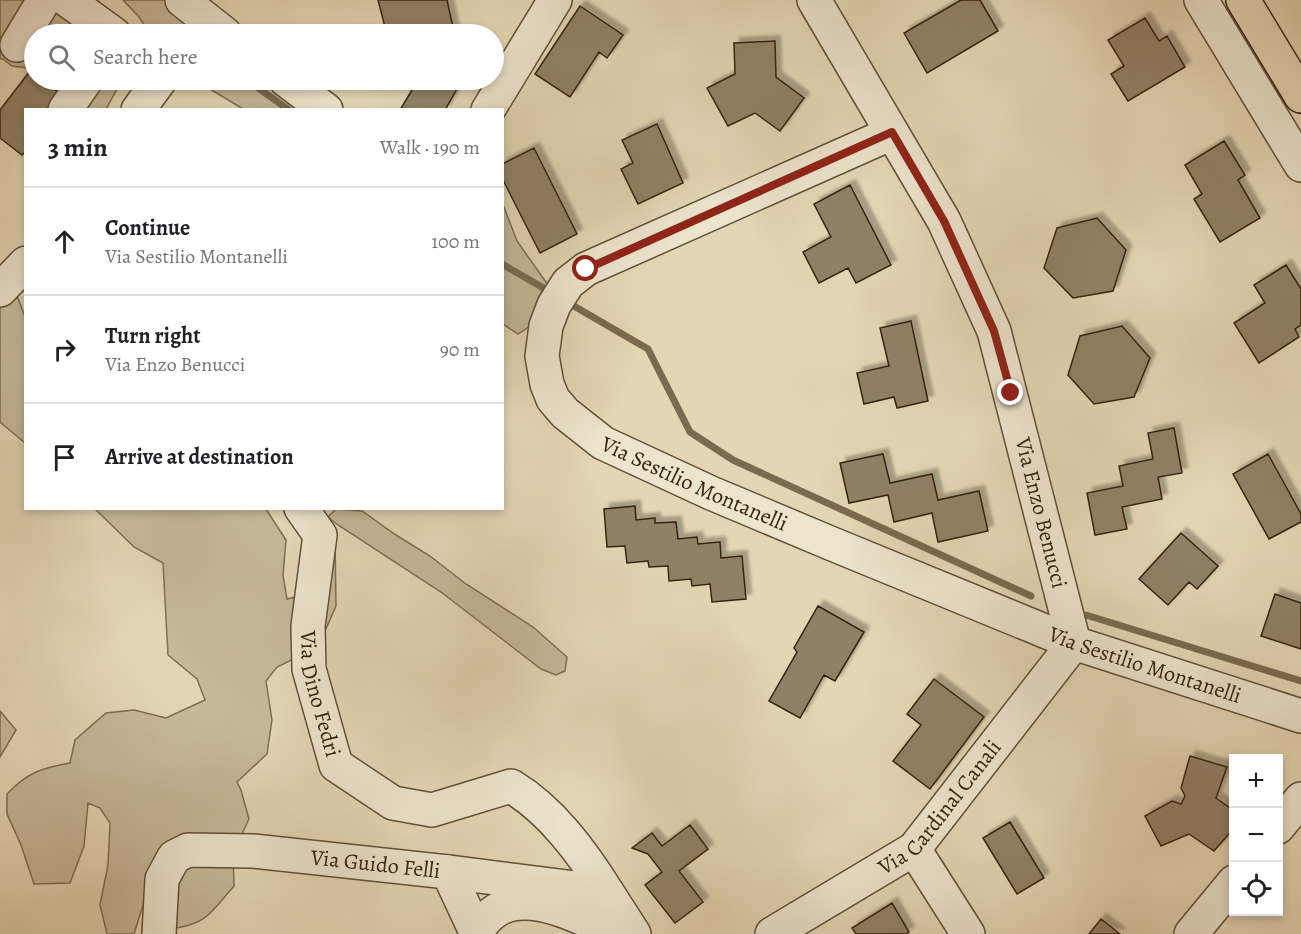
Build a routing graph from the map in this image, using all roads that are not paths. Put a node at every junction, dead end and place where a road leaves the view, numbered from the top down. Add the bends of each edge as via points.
1 (44, 0) edge
2 (67, 0) edge
3 (555, 0) edge
4 (814, 0) edge
5 (1201, 0) edge
6 (1246, 3) edge
7 (29, 24) edge
8 (100, 24) edge
9 (24, 32) edge
10 (16, 45) dead end
11 (504, 84) edge
12 (79, 90) edge
13 (153, 90) edge
14 (299, 90) edge
15 (500, 90) edge
16 (1301, 96) edge
17 (66, 108) edge
18 (139, 108) edge
19 (323, 108) edge
20 (489, 108) edge
21 (892, 132) junction
22 (1301, 165) edge
23 (302, 510) edge
24 (1074, 643) junction
25 (1301, 716) edge
26 (1301, 799) edge
27 (1283, 821) edge
28 (914, 849) junction
29 (448, 872) junction
30 (1229, 887) edge
31 (607, 892) junction
32 (476, 933) edge
33 (159, 934) edge
34 (617, 934) edge
35 (634, 934) edge
36 (772, 934) edge
37 (968, 934) edge
38 (1191, 934) edge

1 - 7 street
2 - 8 street
3 - 11 street
4 - 21 street, Via Enzo Benucci
5 - 22 street
6 - 16 main road
9 - 10 street
12 - 17 street
13 - 18 street
14 - 19 street
15 - 20 street
21 - 24 street, Via Enzo Benucci via 944,221 994,331
21 - 24 street, Via Sestilio Montanelli via 586,269 568,283 546,326 542,356 547,384 564,413 603,443 711,493
23 - 31 street, Via Dino Fedri via 320,535 308,626 309,669 336,765 393,803 432,810 510,786 528,796 583,853
24 - 25 street, Via Sestilio Montanelli
24 - 28 street, Via Cardinal Canali
26 - 27 street
28 - 36 street, Via Cardinal Canali
28 - 37 street
29 - 31 street, Via Guido Felli
29 - 32 street
29 - 33 street, Via Guido Felli via 253,852 188,850 174,857 162,879
30 - 38 street
31 - 35 street
32 - 34 street via 493,910 518,903 550,905

